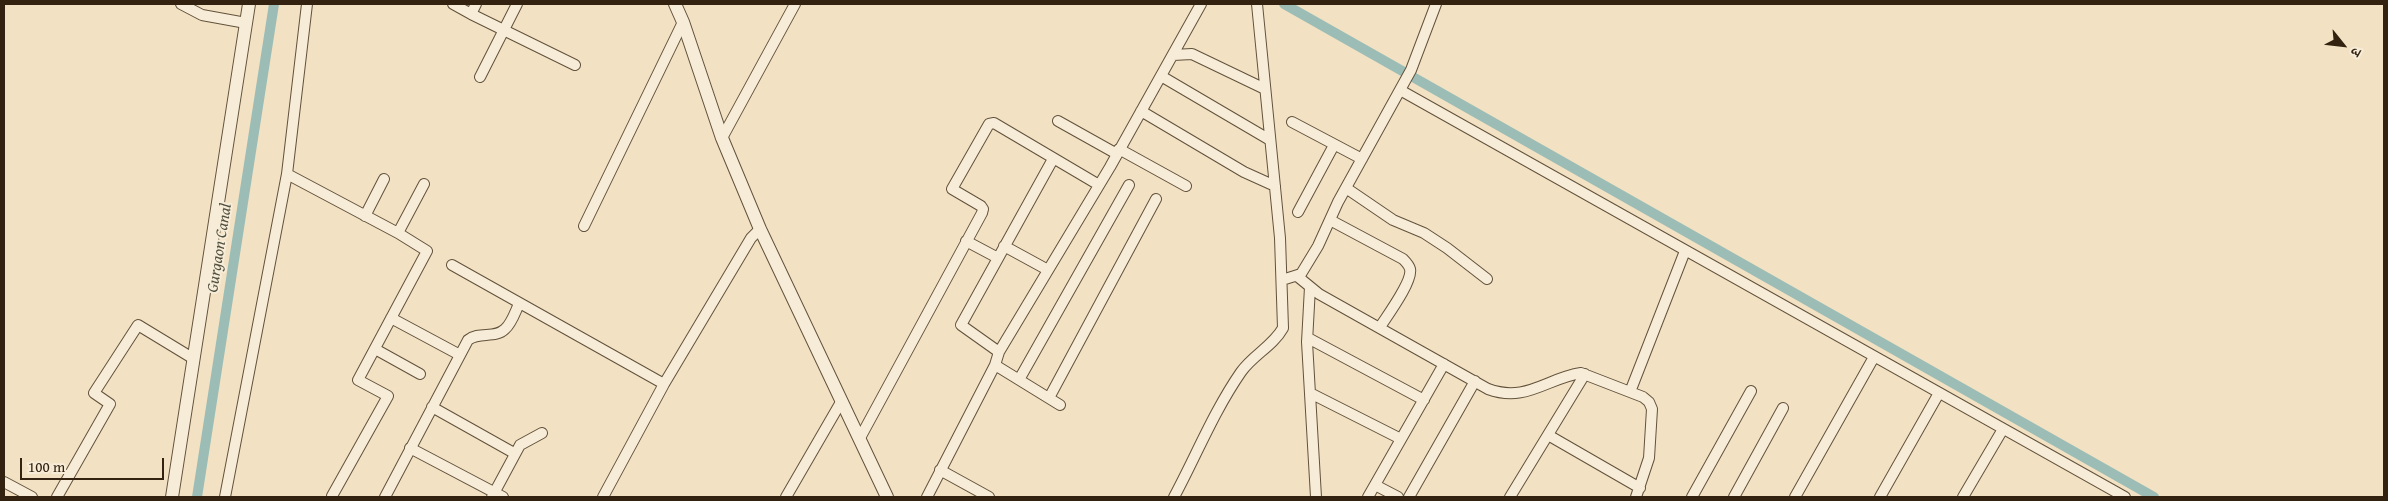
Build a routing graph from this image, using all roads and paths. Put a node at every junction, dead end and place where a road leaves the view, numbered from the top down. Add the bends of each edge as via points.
1 (181, 4) edge
2 (249, 4) edge
3 (307, 4) edge
4 (453, 4) edge
5 (476, 4) edge
6 (517, 4) edge
7 (795, 4) edge
8 (1201, 4) edge
9 (1258, 4) edge
10 (1436, 4) edge
11 (679, 10) edge
12 (471, 14) junction
13 (246, 23) junction
14 (504, 28) junction
15 (1173, 55) junction
16 (575, 65) dead end
17 (1161, 76) junction
18 (480, 77) dead end
19 (1402, 87) junction
20 (1266, 89) junction
21 (1141, 111) junction
22 (1058, 121) dead end
23 (1292, 122) dead end
24 (722, 138) junction
25 (1270, 140) junction
26 (1334, 145) junction
27 (1118, 152) junction
28 (1053, 159) junction
29 (1362, 160) junction
30 (287, 174) junction
31 (384, 178) dead end
32 (424, 184) dead end
33 (1099, 185) junction
34 (1129, 185) dead end
35 (1186, 186) dead end
36 (1275, 186) junction
37 (1346, 188) junction
38 (1156, 198) dead end
39 (1298, 212) dead end
40 (365, 216) junction
41 (1330, 220) junction
42 (584, 226) dead end
43 (760, 229) junction
44 (398, 233) junction
45 (966, 241) junction
46 (1004, 246) junction
47 (1685, 251) junction
48 (998, 258) junction
49 (452, 265) dead end
50 (1048, 270) junction
51 (1291, 278) junction
52 (1488, 278) dead end
53 (1310, 287) junction
54 (519, 304) junction
55 (391, 318) junction
56 (1380, 327) junction
57 (1308, 338) junction
58 (375, 349) junction
59 (999, 352) junction
60 (460, 355) junction
61 (1874, 357) junction
62 (194, 359) junction
63 (1444, 364) junction
64 (995, 365) junction
65 (420, 374) dead end
66 (1585, 374) junction
67 (1020, 378) junction
68 (1475, 381) junction
69 (664, 384) junction
70 (1751, 391) dead end
71 (1630, 392) junction
72 (1310, 393) junction
73 (1939, 393) junction
74 (1049, 398) junction
75 (1424, 400) junction
76 (841, 402) junction
77 (1060, 405) dead end
78 (432, 407) junction
79 (1783, 408) dead end
80 (2003, 429) junction
81 (542, 433) dead end
82 (1548, 435) junction
83 (860, 438) junction
84 (1401, 439) junction
85 (410, 448) junction
86 (514, 453) junction
87 (940, 470) junction
88 (4, 482) edge
89 (1375, 485) junction
90 (1638, 493) edge
91 (2107, 493) edge
92 (332, 496) edge
93 (496, 496) edge
94 (32, 497) edge
95 (57, 497) edge
96 (172, 497) edge
97 (225, 497) edge
98 (385, 497) edge
99 (602, 497) edge
100 (786, 497) edge
101 (887, 497) edge
102 (927, 497) edge
103 (989, 497) edge
104 (1174, 497) edge
105 (1316, 497) edge
106 (1368, 497) edge
107 (1398, 497) edge
108 (1409, 497) edge
109 (1510, 497) edge
110 (1692, 497) edge
111 (1734, 497) edge
112 (1795, 497) edge
113 (1880, 497) edge
114 (1963, 497) edge
115 (2125, 497) edge

1 - 13 street via 202,15
2 - 13 street
3 - 30 street
4 - 12 street
5 - 12 street
6 - 14 street
7 - 24 street
8 - 15 street
9 - 20 street
10 - 19 street
11 - 24 street
11 - 42 street
12 - 14 street
13 - 62 street
14 - 16 street
14 - 18 street
15 - 17 street
15 - 20 street via 1192,54
17 - 21 street
17 - 25 street
19 - 29 street
19 - 47 street
20 - 25 street
21 - 27 street
21 - 36 street via 1244,172
22 - 27 street
23 - 26 street
24 - 43 street
25 - 36 street
26 - 29 street
26 - 39 street
27 - 33 street
27 - 35 street
28 - 33 street
28 - 45 street via 994,123 989,124 952,186 954,192 983,209
28 - 46 street
29 - 37 street
30 - 40 street
30 - 97 street
31 - 40 street
32 - 44 street
33 - 50 street
34 - 67 street
36 - 51 street
37 - 41 street
37 - 52 street via 1393,220 1424,233
38 - 74 street
40 - 44 street
41 - 51 street via 1318,246
41 - 56 street via 1403,259 1410,267 1405,286
43 - 69 street via 751,238
43 - 76 street
44 - 55 street via 427,251
45 - 48 street
45 - 83 street
46 - 48 street
46 - 50 street
47 - 61 street
47 - 71 street
48 - 59 street via 961,326
49 - 54 street
50 - 59 street
51 - 53 street
51 - 104 street via 1283,328 1278,338 1242,372
53 - 56 street
53 - 57 street
54 - 60 street via 507,328 498,334 474,335
54 - 69 street
55 - 58 street
55 - 60 street
56 - 63 street
57 - 72 street
57 - 75 street
58 - 65 street
58 - 92 street via 358,380 388,396
59 - 64 street
60 - 78 street
61 - 73 street
61 - 112 street
62 - 95 street via 138,324 94,393 110,404
62 - 96 street
63 - 68 street
63 - 75 street
64 - 67 street
64 - 87 street
66 - 68 street via 1572,374 1528,393 1501,394
66 - 71 street
66 - 82 street
67 - 74 street
68 - 108 street
69 - 99 street
70 - 110 street
71 - 90 street via 1643,397 1652,409 1649,458
72 - 84 street
72 - 105 street
73 - 80 street
73 - 113 street
74 - 77 street
75 - 84 street
76 - 83 street
76 - 100 street
78 - 85 street
78 - 86 street
79 - 111 street
80 - 91 street
80 - 114 street
81 - 86 street via 520,445
82 - 90 street
82 - 109 street
83 - 101 street
84 - 89 street
85 - 93 street
85 - 98 street
86 - 93 street
87 - 102 street
87 - 103 street
88 - 94 street
89 - 106 street
89 - 107 street
91 - 115 street

